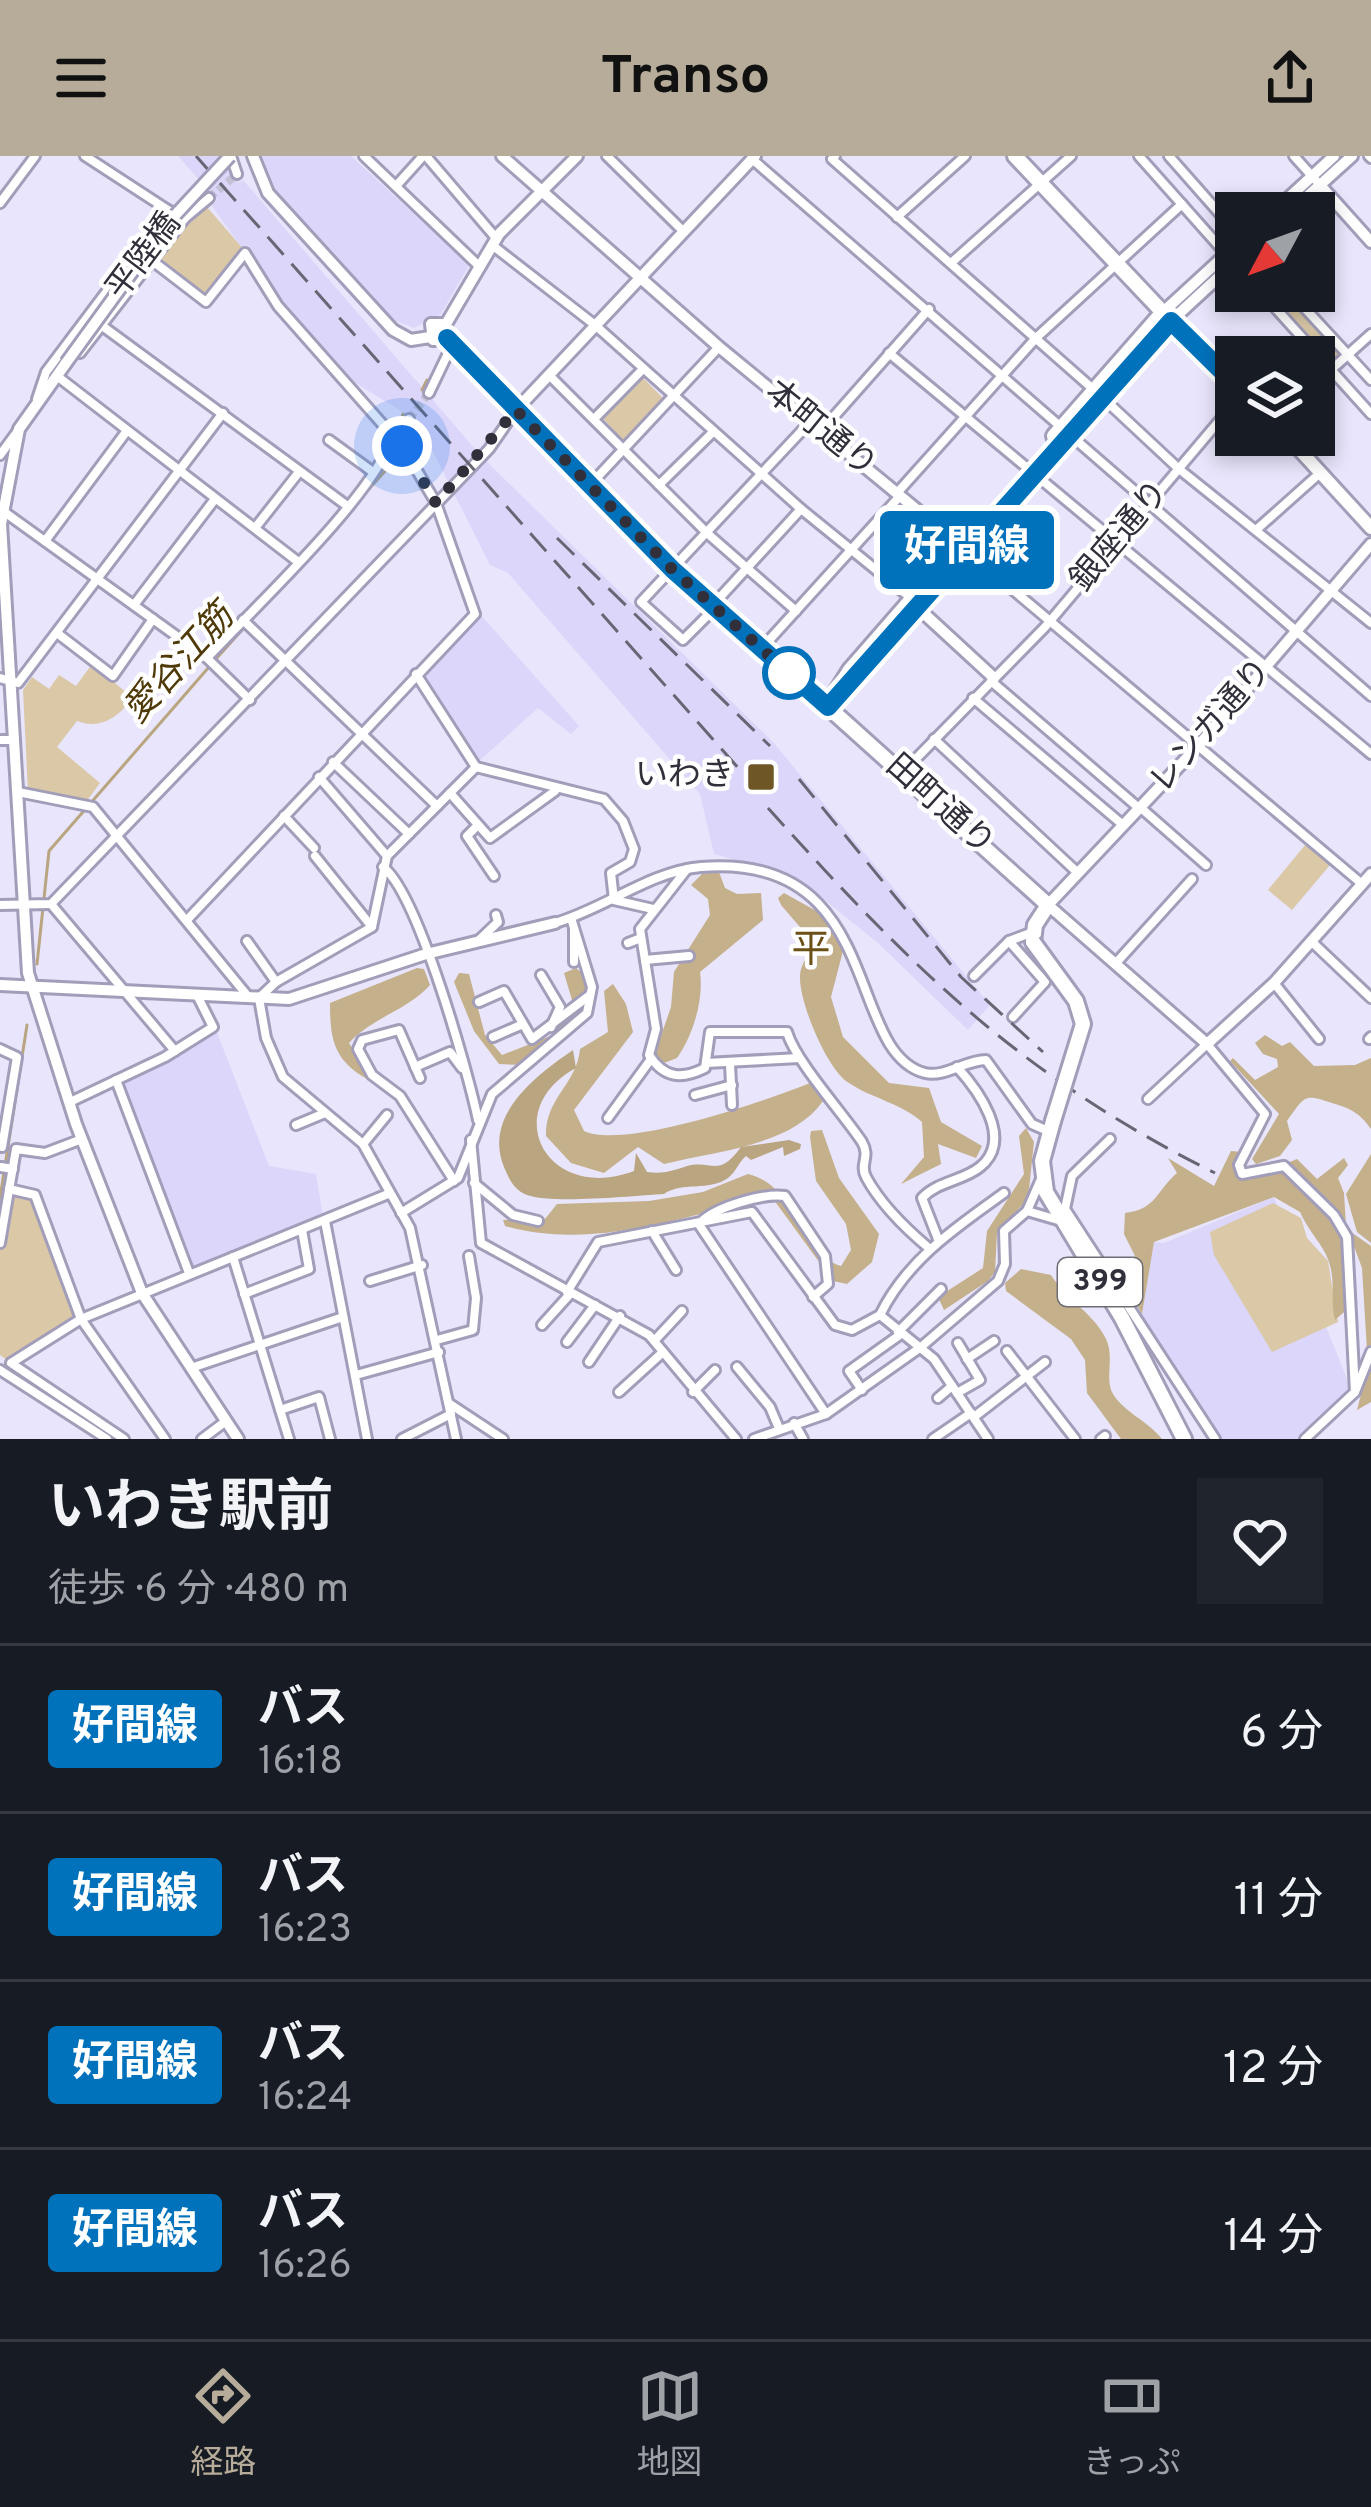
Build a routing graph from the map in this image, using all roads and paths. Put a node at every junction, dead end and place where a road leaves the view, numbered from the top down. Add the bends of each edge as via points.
1 (35, 156) edge
2 (85, 156) edge
3 (231, 156) edge
4 (253, 156) edge
5 (364, 156) edge
6 (425, 156) edge
7 (502, 156) edge
8 (577, 156) edge
9 (607, 156) edge
10 (835, 156) edge
11 (965, 156) edge
12 (1016, 156) edge
13 (1071, 156) edge
14 (1139, 156) edge
15 (1294, 156) edge
16 (1334, 156) edge
17 (1352, 156) edge
18 (754, 157) edge
19 (1172, 157) edge
20 (237, 173) dead end
21 (1155, 174) junction
22 (1316, 181) junction
23 (1041, 183) junction
24 (396, 187) junction
25 (541, 191) junction
26 (1301, 192) edge
27 (1307, 192) edge
28 (209, 198) tunnel mouth
29 (0, 203) edge
30 (1181, 204) junction
31 (1215, 207) edge
32 (167, 210) junction
33 (897, 217) junction
34 (185, 218) junction
35 (683, 231) junction
36 (1215, 238) edge
37 (494, 241) junction
38 (1371, 242) edge
39 (150, 259) junction
40 (951, 263) junction
41 (1114, 263) junction
42 (480, 267) junction
43 (1215, 274) edge
44 (637, 277) junction
45 (929, 309) junction
46 (1279, 312) edge
47 (1308, 312) edge
48 (1166, 317) junction
49 (446, 324) junction
50 (101, 325) junction
51 (596, 325) junction
52 (1371, 334) edge
53 (1300, 336) edge
54 (430, 337) junction
55 (1036, 338) junction
56 (449, 341) junction
57 (719, 347) junction
58 (889, 353) junction
59 (1347, 355) junction
60 (1215, 365) edge
61 (1335, 366) edge
62 (643, 369) junction
63 (1003, 374) junction
64 (1335, 374) edge
65 (549, 375) junction
66 (56, 376) junction
67 (1371, 380) edge
68 (428, 393) tunnel mouth
69 (1098, 394) junction
70 (674, 398) junction
71 (37, 399) junction
72 (516, 410) junction
73 (224, 413) junction
74 (1371, 414) edge
75 (963, 415) junction
76 (409, 419) tunnel mouth
77 (594, 419) junction
78 (811, 421) junction
79 (1215, 426) edge
80 (822, 430) junction
81 (1066, 430) junction
82 (126, 432) junction
83 (712, 432) junction
84 (329, 440) dead end
85 (397, 445) junction
86 (624, 449) junction
87 (3, 454) edge
88 (1305, 456) edge
89 (1179, 469) junction
90 (1030, 471) junction
91 (178, 472) junction
92 (299, 472) junction
93 (373, 472) junction
94 (762, 473) junction
95 (1320, 473) junction
96 (590, 485) junction
97 (659, 485) junction
98 (898, 495) junction
99 (214, 499) junction
100 (1150, 502) junction
101 (436, 503) junction
102 (2, 504) edge
103 (346, 505) junction
104 (801, 509) junction
105 (255, 528) junction
106 (1371, 528) edge
107 (1256, 530) junction
108 (707, 533) junction
109 (45, 541) junction
110 (1117, 542) junction
111 (1371, 544) edge
112 (963, 548) junction
113 (853, 551) junction
114 (297, 561) junction
115 (746, 569) junction
116 (673, 570) junction
117 (99, 578) junction
118 (1332, 589) junction
119 (134, 604) junction
120 (915, 604) junction
121 (714, 607) junction
122 (796, 611) junction
123 (153, 619) junction
124 (1050, 621) junction
125 (246, 623) junction
126 (1371, 623) edge
127 (1296, 631) junction
128 (57, 634) junction
129 (762, 648) junction
130 (286, 660) junction
131 (211, 661) junction
132 (1265, 666) junction
133 (416, 674) junction
134 (993, 679) junction
135 (5, 681) edge
136 (1371, 696) edge
137 (973, 698) junction
138 (250, 700) junction
139 (828, 707) junction
140 (362, 731) junction
141 (934, 739) junction
142 (0, 740) edge
143 (15, 740) junction
144 (1198, 746) junction
145 (1371, 754) edge
146 (333, 762) junction
147 (476, 767) junction
148 (903, 772) junction
149 (319, 777) junction
150 (556, 790) junction
151 (18, 792) junction
152 (450, 793) junction
153 (436, 806) junction
154 (1140, 808) junction
155 (284, 816) junction
156 (478, 825) junction
157 (1124, 826) junction
158 (409, 834) junction
159 (118, 838) junction
160 (387, 856) junction
161 (1206, 866) dead end
162 (383, 867) junction
163 (687, 869) junction
164 (1079, 874) junction
165 (494, 876) dead end
166 (1192, 879) dead end
167 (1366, 879) edge
168 (614, 900) junction
169 (0, 905) edge
170 (49, 905) junction
171 (1048, 905) junction
172 (28, 906) junction
173 (653, 909) junction
174 (496, 915) dead end
175 (187, 920) junction
176 (556, 922) joint
177 (572, 924) junction
178 (372, 927) junction
179 (1033, 937) junction
180 (641, 938) junction
181 (1009, 940) junction
182 (1310, 940) junction
183 (247, 941) dead end
184 (476, 943) junction
185 (628, 943) dead end
186 (426, 954) junction
187 (689, 956) dead end
188 (645, 961) junction
189 (574, 962) dead end
190 (1116, 963) junction
191 (542, 975) dead end
192 (974, 976) dead end
193 (276, 982) junction
194 (1274, 983) junction
195 (0, 986) edge
196 (31, 986) junction
197 (129, 992) junction
198 (592, 994) junction
199 (1370, 996) edge
200 (259, 998) junction
201 (199, 999) junction
202 (479, 1002) dead end
203 (1012, 1017) dead end
204 (523, 1024) junction
205 (551, 1028) junction
206 (493, 1037) dead end
207 (1319, 1039) dead end
208 (1208, 1044) junction
209 (0, 1049) edge
210 (175, 1051) junction
211 (799, 1058) junction
212 (651, 1059) junction
213 (706, 1063) junction
214 (730, 1064) junction
215 (415, 1067) junction
216 (957, 1067) junction
217 (468, 1074) junction
218 (420, 1078) dead end
219 (116, 1080) junction
220 (732, 1085) junction
221 (695, 1095) dead end
222 (1148, 1099) dead end
223 (68, 1102) junction
224 (732, 1106) dead end
225 (325, 1113) junction
226 (387, 1115) dead end
227 (608, 1118) dead end
228 (478, 1120) junction
229 (296, 1125) dead end
230 (1051, 1126) junction
231 (82, 1138) junction
232 (1110, 1138) dead end
233 (471, 1140) junction
234 (363, 1144) junction
235 (8, 1148) edge
236 (1, 1167) edge
237 (13, 1169) junction
238 (1042, 1178) junction
239 (454, 1181) junction
240 (472, 1183) junction
241 (1004, 1193) dead end
242 (388, 1194) junction
243 (5, 1196) edge
244 (1027, 1211) junction
245 (1058, 1211) junction
246 (401, 1213) junction
247 (326, 1221) junction
248 (538, 1221) dead end
249 (2, 1223) edge
250 (699, 1223) junction
251 (302, 1230) junction
252 (651, 1230) junction
253 (939, 1239) junction
254 (0, 1244) edge
255 (930, 1249) junction
256 (469, 1256) dead end
257 (233, 1257) junction
258 (422, 1265) junction
259 (676, 1270) dead end
260 (189, 1273) junction
261 (370, 1281) dead end
262 (941, 1289) dead end
263 (142, 1293) junction
264 (568, 1293) junction
265 (244, 1294) junction
266 (814, 1298) junction
267 (595, 1305) junction
268 (682, 1311) dead end
269 (880, 1315) junction
270 (620, 1316) junction
271 (343, 1317) junction
272 (82, 1319) junction
273 (542, 1325) dead end
274 (900, 1333) junction
275 (437, 1340) junction
276 (655, 1340) junction
277 (994, 1341) dead end
278 (567, 1342) dead end
279 (260, 1343) junction
280 (958, 1343) dead end
281 (921, 1347) junction
282 (1007, 1351) dead end
283 (439, 1352) junction
284 (663, 1352) junction
285 (1371, 1352) edge
286 (0, 1356) edge
287 (967, 1360) junction
288 (589, 1362) dead end
289 (11, 1363) junction
290 (1045, 1363) dead end
291 (737, 1367) dead end
292 (189, 1368) junction
293 (0, 1370) edge
294 (716, 1370) dead end
295 (356, 1375) junction
296 (1028, 1376) junction
297 (955, 1389) junction
298 (862, 1390) junction
299 (619, 1392) dead end
300 (693, 1392) junction
301 (1354, 1392) junction
302 (938, 1398) dead end
303 (449, 1403) junction
304 (280, 1410) junction
305 (451, 1414) junction
306 (826, 1414) junction
307 (973, 1415) junction
308 (226, 1421) junction
309 (794, 1423) junction
310 (778, 1426) junction
311 (107, 1439) edge
312 (124, 1439) edge
313 (165, 1439) edge
314 (202, 1439) edge
315 (238, 1439) edge
316 (289, 1439) edge
317 (330, 1439) edge
318 (367, 1439) edge
319 (402, 1439) edge
320 (457, 1439) edge
321 (503, 1439) edge
322 (736, 1439) edge
323 (754, 1439) edge
324 (803, 1439) edge
325 (933, 1439) edge
326 (988, 1439) edge
327 (1075, 1439) edge
328 (1184, 1439) edge
329 (1215, 1439) edge
330 (1305, 1439) edge

1 - 29 street
2 - 32 street
3 - 20 street
3 - 66 street, 平陸橋, bridge via 167,224
4 - 54 street via 268,193 393,330 411,340
5 - 24 street
6 - 24 street
6 - 37 street
7 - 25 street, 本町通り
8 - 25 street
9 - 35 street
10 - 33 street
11 - 33 street
12 - 23 highway
13 - 23 street
14 - 21 street
15 - 22 street
16 - 22 street
17 - 22 street
18 - 35 street
18 - 45 street
19 - 21 street
19 - 31 street
21 - 30 street
22 - 26 street
22 - 27 street
22 - 38 street
23 - 40 street
23 - 41 highway
24 - 42 street
25 - 37 street
25 - 44 street, 本町通り
28 - 34 street
30 - 36 street
30 - 41 street
32 - 34 street
32 - 71 street via 46,372
33 - 40 street
34 - 39 street
35 - 44 street
37 - 42 street
37 - 51 street
39 - 50 street
39 - 85 street via 206,302 245,253 278,306
40 - 55 street
41 - 48 highway
41 - 55 street
42 - 49 street
43 - 48 street
44 - 51 street
44 - 57 street, 本町通り
45 - 58 street
45 - 63 street
46 - 53 street
47 - 59 street
48 - 60 main road
48 - 69 highway
49 - 54 street via 431,324
49 - 56 street
50 - 66 street
50 - 73 street
51 - 62 street
51 - 65 street
52 - 59 street
54 - 56 street
55 - 63 street
55 - 69 street
56 - 68 street
56 - 72 street
57 - 70 street
57 - 78 street, 本町通り
58 - 75 street
58 - 80 street
59 - 61 street
59 - 67 street
62 - 70 street
62 - 77 street
63 - 75 street
63 - 81 street
64 - 74 street
65 - 72 street
65 - 77 street
66 - 71 street, 平陸橋
66 - 82 street
69 - 81 highway
69 - 89 street
70 - 83 street
70 - 86 street
71 - 87 street, 平陸橋
72 - 96 street
72 - 101 street
73 - 91 street
73 - 92 street
75 - 90 street
75 - 98 street
76 - 85 street
77 - 86 street
78 - 80 street, 本町通り
78 - 94 street
79 - 89 street, 銀座通り
80 - 98 street, 本町通り
81 - 90 highway
81 - 100 street
82 - 91 street
82 - 109 street
83 - 94 street
83 - 97 street
84 - 93 street
85 - 93 street
85 - 101 street
86 - 96 street
86 - 97 street
87 - 102 street, 平陸橋
88 - 95 main road
89 - 100 street, 銀座通り
89 - 107 street
90 - 110 street
90 - 112 highway
91 - 99 street
91 - 117 street
92 - 103 street
92 - 105 street
93 - 103 street
94 - 104 street
94 - 108 street
95 - 106 main road
95 - 107 street
96 - 116 street
97 - 108 street
98 - 112 street, 本町通り
98 - 113 street
99 - 105 street
99 - 119 street
100 - 110 street, 銀座通り
100 - 127 street
101 - 130 street
101 - 133 street via 476,614
102 - 109 street
102 - 135 street, 平陸橋
103 - 114 street
104 - 113 street
104 - 115 street
105 - 114 street
107 - 118 street
108 - 115 street
108 - 116 street
109 - 117 street
110 - 124 street, 銀座通り
110 - 132 street
111 - 118 street, レンガ通り
112 - 120 highway
112 - 124 street, 本町通り
113 - 120 street
113 - 122 street
114 - 125 street
115 - 121 street
115 - 122 street
116 - 121 street
116 - 121 street via 640,602 683,640
117 - 119 street
117 - 128 street
118 - 126 street
118 - 127 street, レンガ通り
119 - 123 street
120 - 134 street
120 - 139 highway
121 - 129 street
122 - 129 street
123 - 128 street via 113,676
123 - 131 street
124 - 134 street, 銀座通り
124 - 144 street, 本町通り
125 - 130 street
125 - 131 street
127 - 132 street, レンガ通り
127 - 136 street
128 - 135 street via 18,683
129 - 139 street
130 - 138 street
130 - 140 street
131 - 138 street
132 - 144 street, レンガ通り
132 - 145 street
133 - 140 street
133 - 147 street
134 - 137 street, 銀座通り
134 - 154 street
135 - 143 street, 平陸橋
137 - 141 street, 銀座通り
137 - 157 street
138 - 159 street
139 - 148 highway, 田町通り
140 - 146 street
140 - 153 street
141 - 148 street, 銀座通り
141 - 164 street
142 - 143 street
143 - 151 street, 平陸橋
144 - 154 street, レンガ通り
144 - 167 street, 本町通り
146 - 149 street
146 - 158 street
147 - 150 street
147 - 152 street
148 - 171 highway, 田町通り
149 - 155 street
149 - 160 street
150 - 156 street via 490,838
150 - 168 street via 604,799 630,834 633,857 610,879
151 - 159 street via 87,806
151 - 172 street, 平陸橋
152 - 153 street
152 - 156 street
153 - 158 street
154 - 157 street, レンガ通り
154 - 161 street
155 - 175 street
155 - 178 street
156 - 165 street via 467,836
157 - 164 street, レンガ通り
158 - 160 street
159 - 170 street
159 - 175 street
160 - 162 street
162 - 178 street
162 - 186 street
163 - 168 street
163 - 173 street
163 - 216 street via 766,874 816,901 847,938 876,1017 900,1055 927,1074
164 - 171 street, レンガ通り
166 - 190 street
167 - 182 street
168 - 173 street
168 - 177 street
169 - 172 street
170 - 172 street
170 - 197 street
171 - 179 highway
171 - 190 street
172 - 196 street, 平陸橋
173 - 180 street
174 - 184 street
175 - 200 street via 244,994
176 - 177 street
176 - 184 street
177 - 189 street
177 - 198 street
178 - 193 street
179 - 181 street
179 - 230 highway, 399, bridge via 1083,1024
180 - 185 street
180 - 188 street
181 - 192 street
181 - 203 street via 1045,982
182 - 194 street
182 - 199 street
183 - 193 street
184 - 186 street
186 - 200 street via 300,996
186 - 217 street
187 - 188 street
188 - 212 street via 656,1029
190 - 208 street
191 - 205 street via 560,1007
193 - 200 street
194 - 207 street
194 - 208 street
195 - 196 street
196 - 197 street
196 - 223 street, 平陸橋
197 - 201 street
197 - 210 street
198 - 205 street
198 - 228 street via 579,1022 492,1094
200 - 201 street
200 - 225 street via 283,1077
201 - 210 street via 213,1027
202 - 204 street via 504,991
204 - 205 street via 532,1039
204 - 206 street
208 - 222 street
208 - 301 street via 1265,1114 1239,1165 1242,1174 1284,1166 1344,1228
209 - 235 street via 17,1057
210 - 219 street
211 - 213 street via 787,1032 710,1032
211 - 214 street
211 - 255 street via 864,1147 866,1177
212 - 213 street via 663,1073 684,1077
212 - 227 street
213 - 214 street
214 - 220 street
215 - 217 street via 450,1052
215 - 218 street
215 - 239 street via 399,1030 362,1040 358,1049 372,1076 400,1096
216 - 230 street via 986,1060 1032,1124
216 - 253 street via 983,1096 994,1139 980,1168 922,1198
217 - 228 street
219 - 223 street
219 - 260 street
220 - 221 street
220 - 224 street
223 - 231 street, 平陸橋
225 - 229 street
225 - 234 street
226 - 234 street
228 - 233 street
230 - 238 highway, 399
231 - 235 street via 45,1153
231 - 263 street, 平陸橋
232 - 245 street via 1072,1177
233 - 239 street
233 - 240 street
234 - 242 street
235 - 237 street
236 - 237 street
237 - 243 street
238 - 244 street
238 - 245 highway, 399
239 - 246 street
240 - 248 street via 513,1215
240 - 264 street via 481,1243
241 - 253 street
242 - 246 street
242 - 247 street
243 - 249 street
243 - 272 street via 34,1195
244 - 245 street
244 - 281 street via 1004,1232 998,1281
245 - 328 highway, 399
245 - 329 street
246 - 258 street
247 - 251 street
247 - 271 street
249 - 254 street
250 - 252 street
250 - 266 street via 752,1212
250 - 266 street via 714,1212 785,1196 829,1266 828,1284
250 - 306 street
251 - 257 street
251 - 265 street via 309,1269
252 - 259 street
252 - 264 street via 598,1242
253 - 255 street
255 - 269 street
256 - 275 street via 473,1330
257 - 260 street
257 - 265 street
258 - 261 street
258 - 275 street
260 - 263 street
262 - 274 street
263 - 272 street
263 - 292 street, 平陸橋
264 - 267 street
264 - 273 street
265 - 279 street
266 - 269 street via 842,1328
267 - 270 street
267 - 278 street
268 - 276 street
269 - 274 street
270 - 276 street
270 - 288 street
271 - 279 street
271 - 295 street
272 - 289 street
272 - 313 street
274 - 281 street
274 - 298 street via 849,1371
275 - 283 street
276 - 284 street
277 - 287 street
279 - 292 street
279 - 304 street
280 - 287 street
281 - 297 street
281 - 298 street
282 - 296 street
283 - 295 street
283 - 303 street
284 - 299 street
284 - 300 street
285 - 301 street
286 - 289 street
287 - 297 street via 980,1380
289 - 312 street
290 - 296 street
291 - 310 street
292 - 308 street, 平陸橋
293 - 311 street
294 - 300 street
295 - 318 street
296 - 307 street
296 - 327 street
297 - 302 street
297 - 307 street
298 - 306 street
300 - 322 street
301 - 330 street
303 - 305 street
303 - 321 street
304 - 316 street
304 - 317 street via 319,1396
305 - 319 street
305 - 320 street
306 - 309 street
307 - 325 street
307 - 326 street
308 - 314 street
308 - 315 street, 平陸橋
309 - 310 street
309 - 324 street
310 - 323 street

